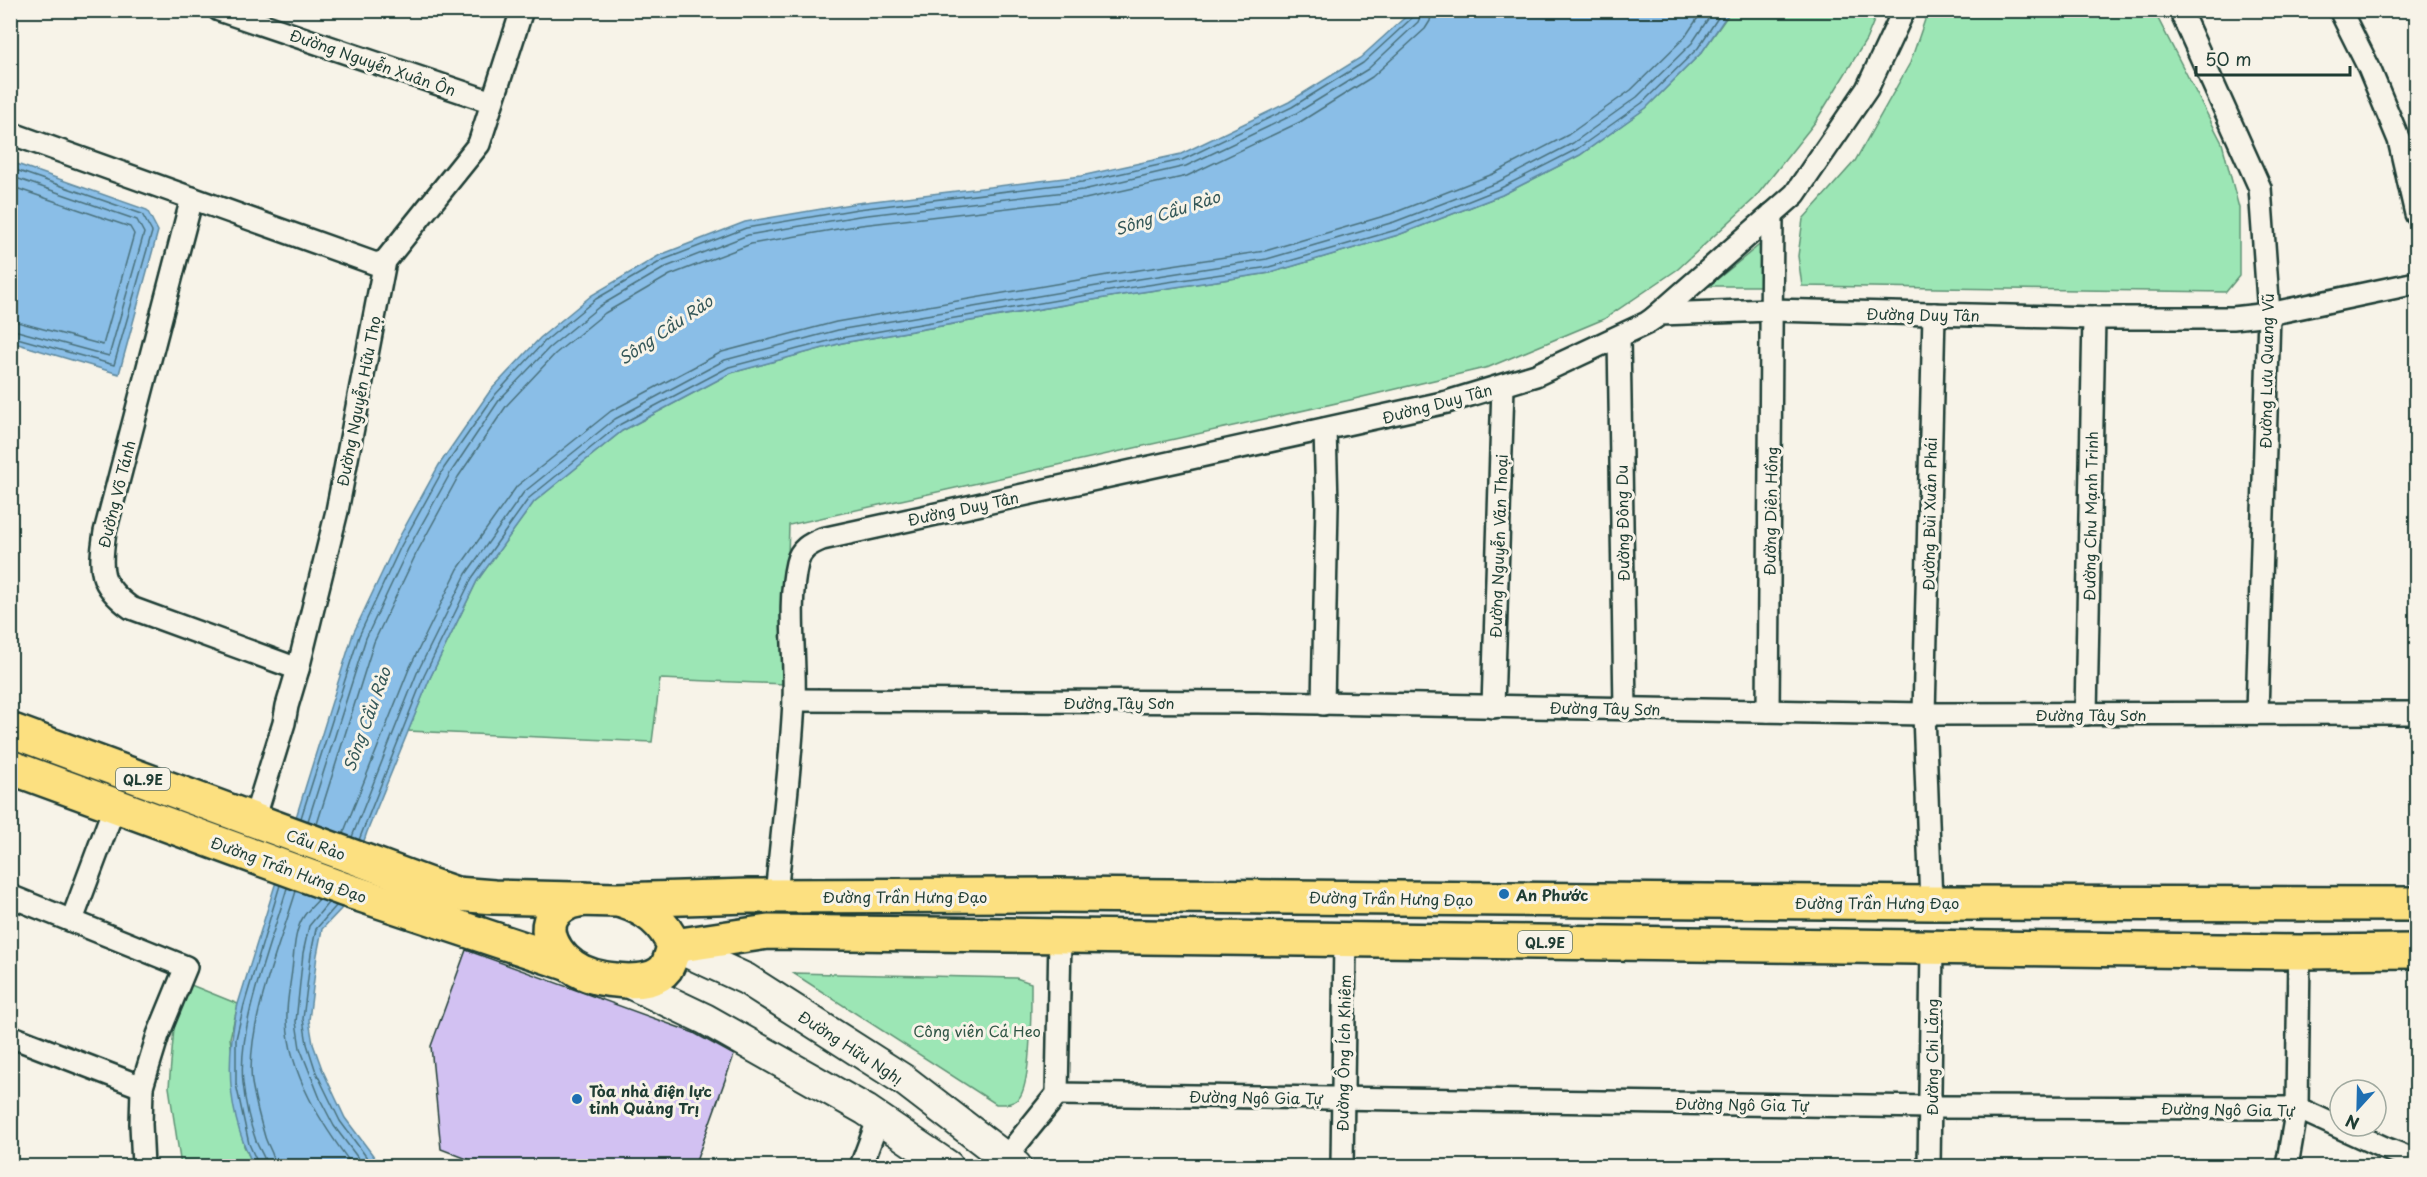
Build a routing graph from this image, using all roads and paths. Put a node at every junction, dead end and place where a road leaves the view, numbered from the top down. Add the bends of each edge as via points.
1 (219, 10) edge
2 (522, 10) edge
3 (1904, 10) edge
4 (2180, 10) edge
5 (2340, 10) edge
6 (492, 102) junction
7 (10, 133) edge
8 (192, 198) junction
9 (1772, 214) junction
10 (2416, 214) edge
11 (385, 261) junction
12 (2416, 283) edge
13 (1771, 310) junction
14 (1934, 314) junction
15 (2269, 314) junction
16 (1654, 318) junction
17 (2094, 318) junction
18 (1619, 337) junction
19 (1503, 386) junction
20 (1325, 429) junction
21 (298, 669) junction
22 (794, 700) junction
23 (1323, 704) junction
24 (1493, 706) junction
25 (1625, 709) junction
26 (1768, 711) junction
27 (2257, 713) junction
28 (2416, 713) edge
29 (1924, 714) junction
30 (2086, 714) junction
31 (10, 730) edge
32 (10, 766) edge
33 (115, 806) junction
34 (264, 824) junction
35 (357, 859) joint
36 (1059, 895) junction
37 (10, 896) edge
38 (776, 896) junction
39 (584, 899) junction
40 (617, 900) junction
41 (1931, 903) junction
42 (2416, 904) edge
43 (2299, 905) junction
44 (72, 920) junction
45 (1060, 937) junction
46 (1345, 940) junction
47 (674, 946) junction
48 (1932, 947) junction
49 (2416, 951) edge
50 (2300, 952) junction
51 (569, 964) junction
52 (625, 981) junction
53 (10, 1036) edge
54 (142, 1087) junction
55 (1057, 1094) junction
56 (1342, 1098) junction
57 (1932, 1107) junction
58 (2297, 1108) junction
59 (879, 1118) junction
60 (2416, 1160) edge
61 (1011, 1162) edge
62 (143, 1167) edge
63 (861, 1167) edge
64 (948, 1167) edge
65 (1342, 1167) edge
66 (1929, 1167) edge
67 (2287, 1167) edge

1 - 6 street, Đường Nguyễn Xuân Ôn
2 - 6 street, Đường Nguyễn Hữu Thọ
3 - 9 street via 1867,89 1795,194
4 - 15 street, Đường Lưu Quang Vũ via 2260,188
5 - 10 street via 2399,140
6 - 11 street, Đường Nguyễn Hữu Thọ via 479,144
7 - 8 street
8 - 11 street via 376,264
8 - 21 street, Đường Võ Tánh via 105,532 102,569 113,594 131,608
9 - 13 street, Đường Diên Hồng
9 - 16 street
11 - 21 street, Đường Nguyễn Hữu Thọ via 337,511
12 - 15 street, Đường Duy Tân
13 - 14 street, Đường Duy Tân
13 - 16 street, Đường Duy Tân via 1660,314
13 - 26 street, Đường Diên Hồng
14 - 17 street, Đường Duy Tân
14 - 29 street, Đường Bùi Xuân Phái
15 - 17 street, Đường Duy Tân via 2233,318
15 - 27 street, Đường Lưu Quang Vũ
16 - 18 street, Đường Duy Tân
17 - 30 street, Đường Chu Mạnh Trinh
18 - 19 street, Đường Duy Tân
18 - 25 street, Đường Đông Du
19 - 20 street, Đường Duy Tân
19 - 24 street, Đường Nguyễn Văn Thoại
20 - 22 street, Đường Duy Tân via 832,536 809,545 797,564
20 - 23 street
21 - 34 street, Đường Nguyễn Hữu Thọ via 286,706
22 - 23 street, Đường Tây Sơn
22 - 38 street, Đường Duy Tân
23 - 24 street, Đường Tây Sơn
24 - 25 street, Đường Tây Sơn
25 - 26 street, Đường Tây Sơn
26 - 29 street, Đường Tây Sơn
27 - 28 street, Đường Tây Sơn
27 - 30 street, Đường Tây Sơn
29 - 30 street, Đường Tây Sơn
29 - 41 street, Đường Bùi Xuân Phái
31 - 34 main road, QL.9E
32 - 33 main road, Đường Trần Hưng Đạo / QL.9E
33 - 44 street
33 - 51 main road, Đường Trần Hưng Đạo / QL.9E via 342,889
34 - 35 main road, Cầu Rào / QL.9E
35 - 39 main road, Đường Trần Hưng Đạo / QL.9E via 456,894
36 - 38 main road, Đường Trần Hưng Đạo
36 - 41 main road, Đường Trần Hưng Đạo
36 - 45 main road
37 - 44 street
38 - 40 main road, Đường Trần Hưng Đạo
39 - 40 main road, Đường Trần Hưng Đạo
39 - 51 main road, Đường Trần Hưng Đạo via 566,903 551,921 550,940
40 - 47 main road, Đường Trần Hưng Đạo via 658,920
41 - 43 main road, Đường Trần Hưng Đạo
41 - 48 main road
42 - 43 main road, Đường Trần Hưng Đạo
43 - 50 main road
44 - 54 street via 186,967
45 - 46 main road, QL.9E
45 - 47 main road, QL.9E via 768,932
45 - 55 street
46 - 48 main road, QL.9E
46 - 56 street, Đường Ông Ích Khiêm
47 - 52 main road, Đường Trần Hưng Đạo via 667,967 660,974
47 - 61 main road, Đường Hữu Nghị via 746,979 904,1080
48 - 50 main road, QL.9E
48 - 57 street, Đường Chi Lăng
49 - 50 main road, QL.9E
50 - 58 street
51 - 52 main road, Đường Trần Hưng Đạo via 594,977
52 - 59 main road via 705,1019
53 - 54 street
54 - 62 street
55 - 56 street, Đường Ngô Gia Tự
55 - 61 street
56 - 57 street, Đường Ngô Gia Tự
56 - 65 street, Đường Ông Ích Khiêm
57 - 58 street, Đường Ngô Gia Tự
57 - 66 street, Đường Chi Lăng
58 - 60 street, Đường Ngô Gia Tự
58 - 67 street
59 - 63 street
59 - 64 main road

